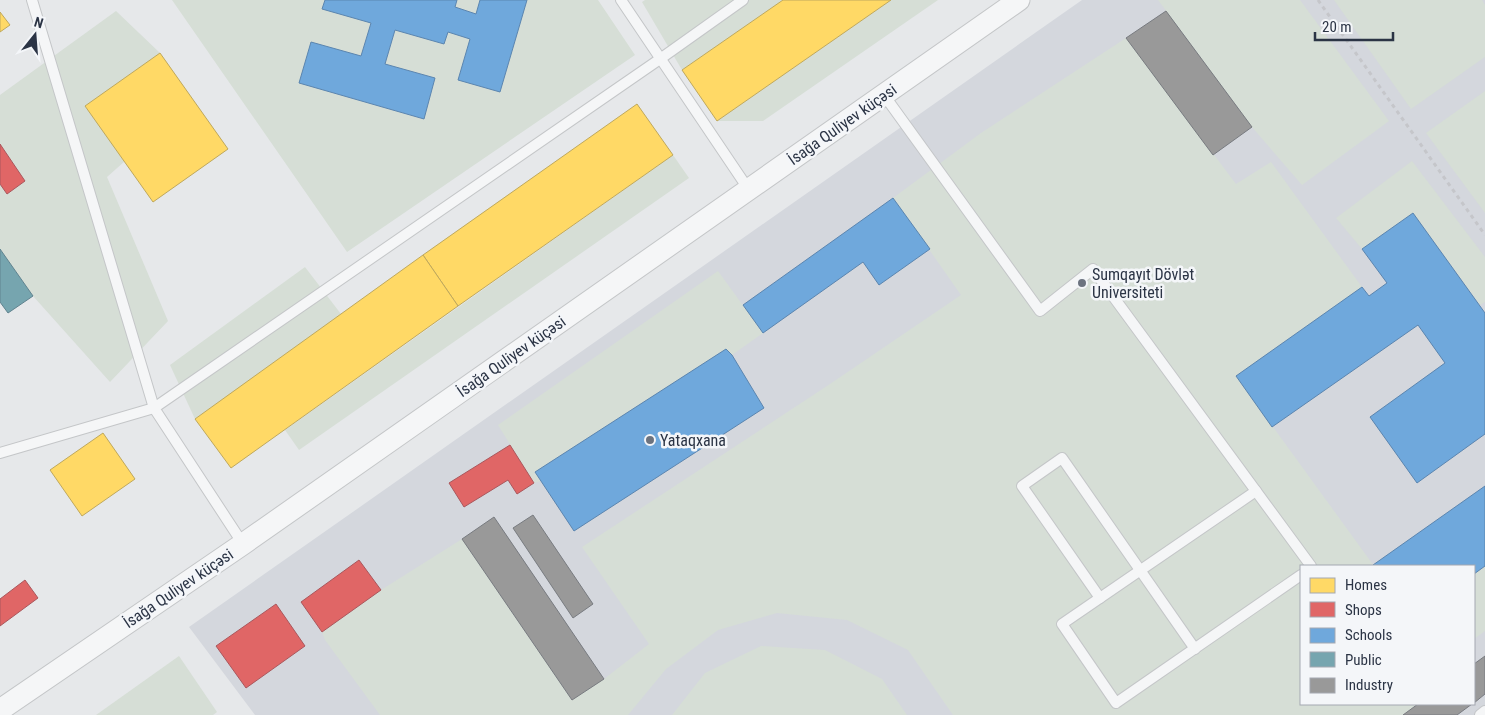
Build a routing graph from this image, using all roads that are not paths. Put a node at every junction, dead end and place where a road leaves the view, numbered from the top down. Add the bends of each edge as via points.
1 (32, 0) edge
2 (621, 0) edge
3 (743, 0) edge
4 (1019, 0) edge
5 (660, 59) junction
6 (884, 95) junction
7 (749, 190) junction
8 (154, 408) junction
9 (0, 453) edge
10 (1256, 491) junction
11 (243, 544) junction
12 (1310, 565) edge
13 (1141, 570) junction
14 (1300, 576) edge
15 (1100, 598) junction
16 (1195, 648) junction
17 (0, 710) edge
18 (1485, 711) edge
19 (1480, 715) edge

1 - 8 lane
2 - 5 lane
3 - 5 lane
4 - 6 street, İsağa Quliyev küçəsi
5 - 7 lane
5 - 8 lane
6 - 7 street, İsağa Quliyev küçəsi
6 - 10 lane via 1040,311 1093,268
7 - 11 street, İsağa Quliyev küçəsi
8 - 9 lane
8 - 11 lane
10 - 12 lane
10 - 13 lane
11 - 17 street, İsağa Quliyev küçəsi
13 - 15 lane
13 - 15 lane via 1062,458 1022,486
13 - 16 lane
14 - 16 lane
15 - 16 lane via 1062,624 1116,703
18 - 19 lane

